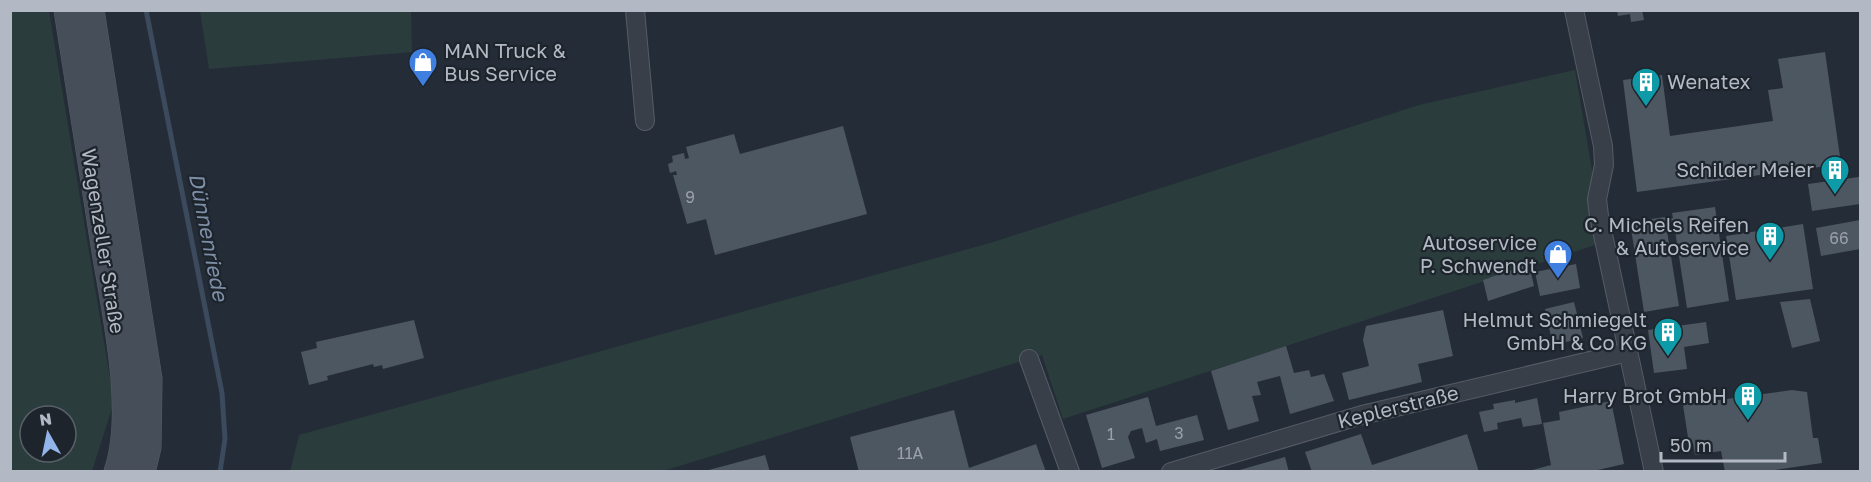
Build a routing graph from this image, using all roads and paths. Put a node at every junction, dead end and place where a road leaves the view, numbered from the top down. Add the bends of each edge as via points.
1 (67, 10) edge
2 (92, 10) edge
3 (635, 10) edge
4 (1574, 10) edge
5 (645, 121) dead end
6 (1628, 352) junction
7 (1029, 359) dead end
8 (117, 471) edge
9 (142, 471) edge
10 (1070, 471) edge
11 (1172, 471) edge
12 (1654, 471) edge

1 - 8 main road, Wagenzeller Straße via 124,383 123,442
2 - 9 main road via 149,380 148,447
3 - 5 street
4 - 6 street via 1603,146 1604,165 1597,200
6 - 11 street, Keplerstraße via 1362,415
6 - 12 street
7 - 10 street

